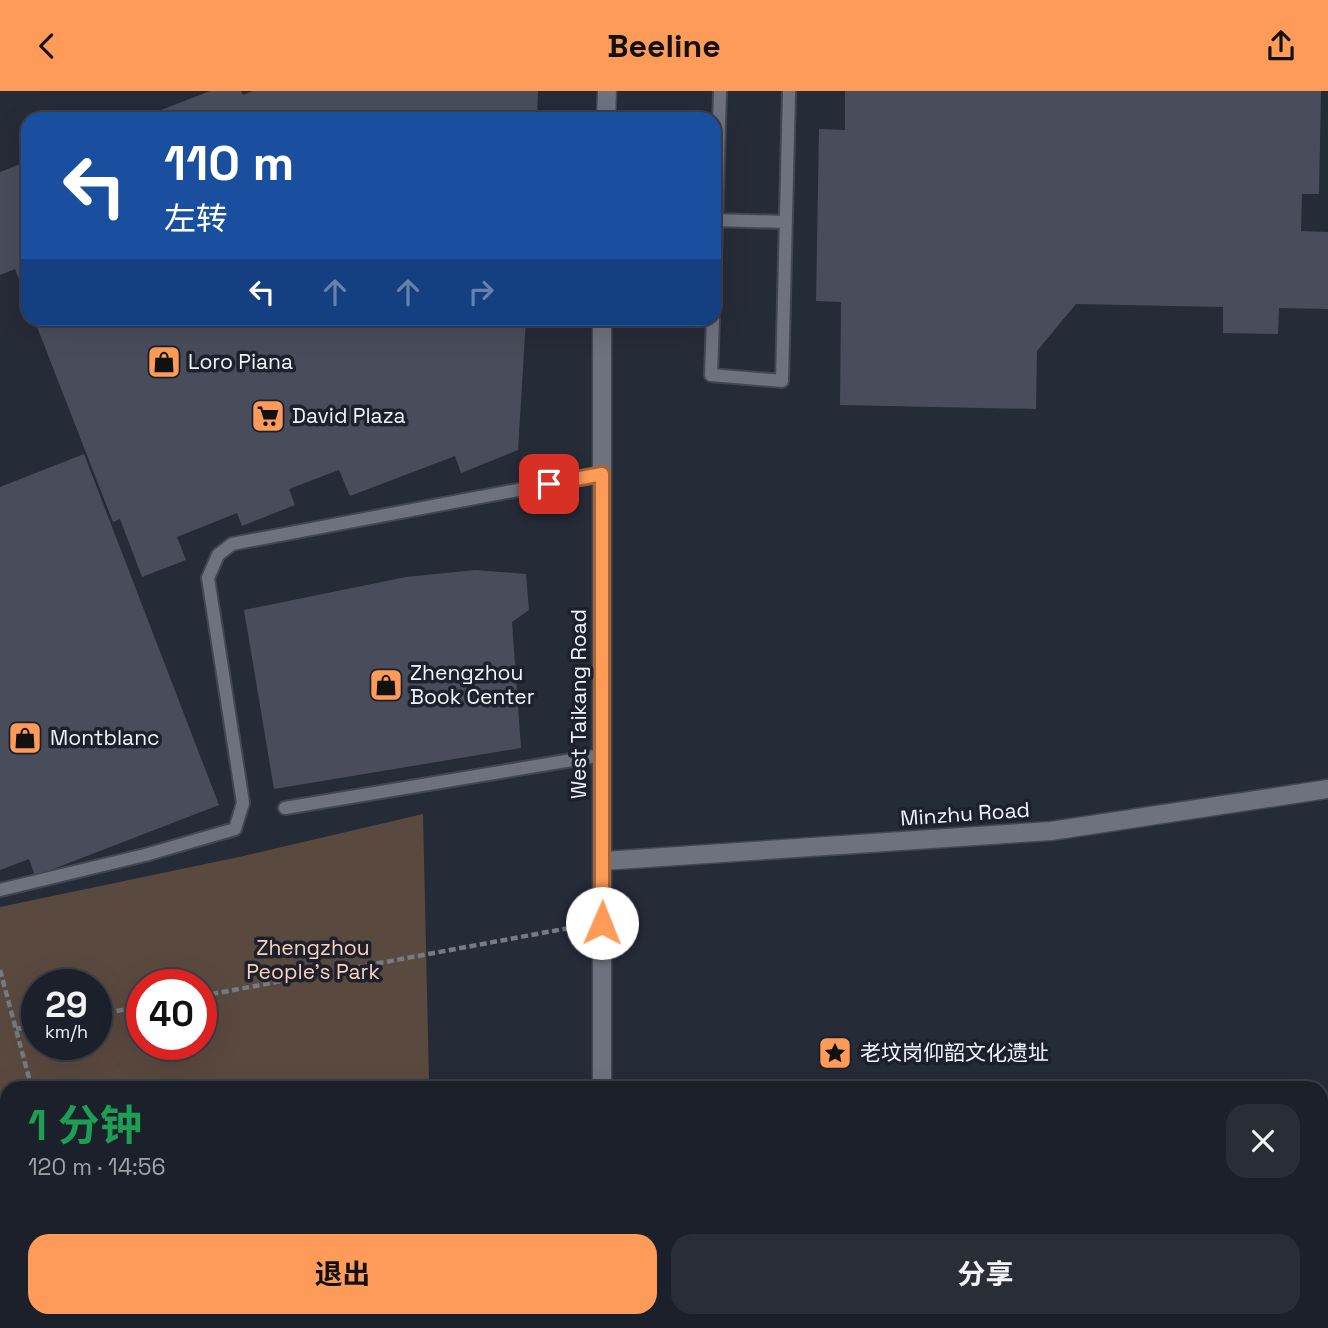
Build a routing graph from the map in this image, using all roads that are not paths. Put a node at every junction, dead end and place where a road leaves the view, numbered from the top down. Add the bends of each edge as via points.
1 (607, 91) edge
2 (720, 91) edge
3 (789, 91) edge
4 (606, 112) edge
5 (719, 112) edge
6 (721, 220) edge
7 (786, 222) junction
8 (602, 326) edge
9 (713, 326) edge
10 (602, 474) junction
11 (602, 755) junction
12 (1328, 789) edge
13 (285, 808) dead end
14 (603, 861) junction
15 (0, 890) edge
16 (602, 1081) edge

1 - 4 street
2 - 5 lane
3 - 7 lane
6 - 7 lane
7 - 9 lane via 782,381 711,375
8 - 10 street, West Taikang Road
10 - 11 street, West Taikang Road
10 - 15 lane via 232,544 218,555 208,578 243,803 235,829
11 - 13 lane
11 - 14 street, West Taikang Road
12 - 14 street, Minzhu Road via 1051,831
14 - 16 street, West Taikang Road

